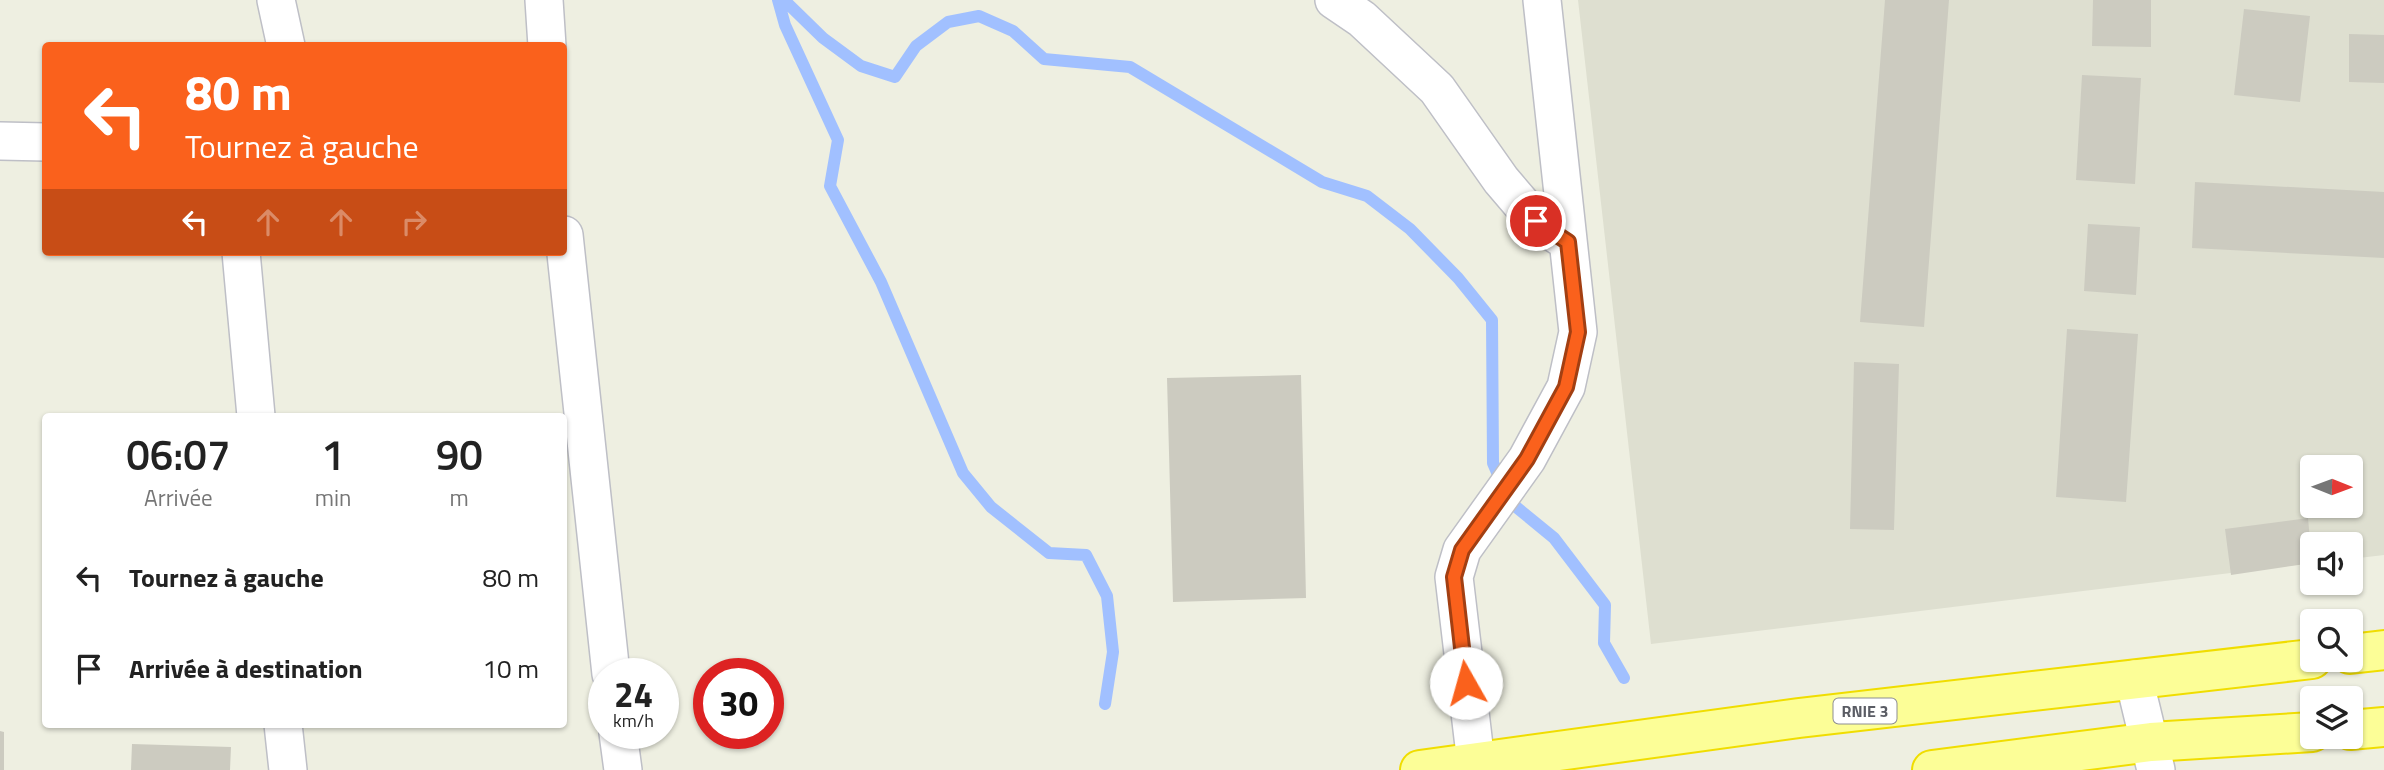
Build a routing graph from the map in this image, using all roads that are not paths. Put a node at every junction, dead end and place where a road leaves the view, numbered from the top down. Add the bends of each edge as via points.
1 (276, 0) edge
2 (544, 0) edge
3 (1334, 0) edge
4 (1542, 0) edge
5 (285, 42) edge
6 (547, 42) edge
7 (0, 141) edge
8 (42, 142) edge
9 (1568, 242) junction
10 (241, 256) edge
11 (566, 256) edge
12 (257, 413) edge
13 (2384, 650) edge
14 (2363, 652) edge
15 (609, 658) edge
16 (2300, 660) edge
17 (2134, 679) junction
18 (2384, 727) edge
19 (283, 728) edge
20 (2363, 729) edge
21 (2300, 734) edge
22 (620, 749) edge
23 (2154, 756) edge
24 (1476, 763) junction
25 (288, 770) edge
26 (622, 770) edge
27 (1420, 770) edge
28 (1932, 770) edge

1 - 5 street
2 - 6 street
3 - 9 street via 1362,19 1437,89 1536,221
4 - 9 street
7 - 8 street
9 - 24 street via 1578,332 1566,387 1527,459 1462,550 1454,577
10 - 12 street
11 - 15 street
13 - 14 highway
16 - 17 highway, RNIE 3
17 - 23 street
17 - 24 highway, RNIE 3 via 1799,718
18 - 20 highway
19 - 25 street
21 - 23 highway
22 - 26 street
23 - 28 highway
24 - 27 highway, RNIE 3

